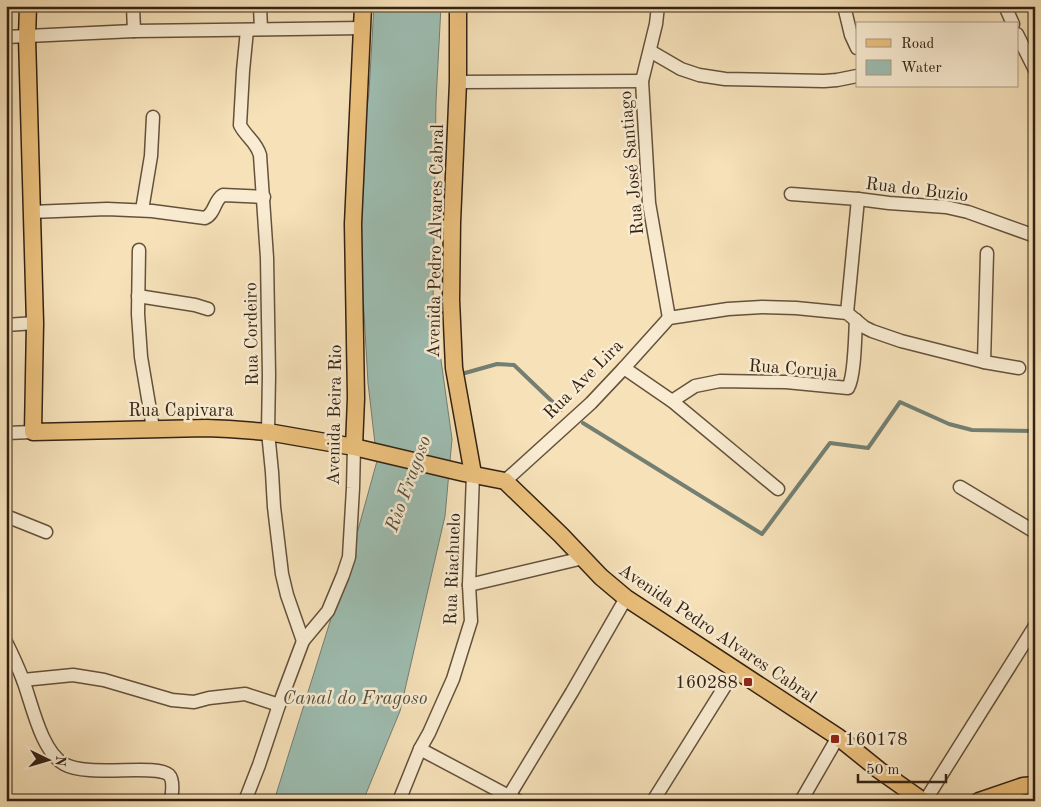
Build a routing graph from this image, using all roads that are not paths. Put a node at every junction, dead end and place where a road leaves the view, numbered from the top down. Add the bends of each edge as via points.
1 (28, 6) edge
2 (133, 6) edge
3 (260, 6) edge
4 (363, 6) edge
5 (458, 6) edge
6 (658, 6) edge
7 (844, 6) edge
8 (1005, 6) edge
9 (1012, 22) edge
10 (363, 28) junction
11 (261, 29) junction
12 (247, 30) junction
13 (134, 31) junction
14 (6, 37) edge
15 (27, 37) junction
16 (1018, 38) edge
17 (856, 46) edge
18 (650, 50) junction
19 (1021, 52) edge
20 (1035, 70) edge
21 (856, 76) edge
22 (642, 81) junction
23 (458, 82) junction
24 (153, 117) dead end
25 (792, 194) dead end
26 (264, 197) junction
27 (858, 199) junction
28 (142, 210) junction
29 (31, 212) junction
30 (1035, 236) edge
31 (139, 250) dead end
32 (987, 253) dead end
33 (138, 296) junction
34 (208, 309) dead end
35 (851, 316) junction
36 (668, 318) junction
37 (35, 323) junction
38 (6, 325) edge
39 (984, 362) junction
40 (624, 368) junction
41 (1019, 368) dead end
42 (672, 401) junction
43 (152, 428) junction
44 (33, 432) junction
45 (268, 432) junction
46 (6, 433) edge
47 (362, 449) junction
48 (469, 474) junction
49 (505, 481) junction
50 (960, 486) dead end
51 (778, 489) dead end
52 (6, 516) edge
53 (46, 532) dead end
54 (1035, 532) edge
55 (583, 558) junction
56 (469, 584) junction
57 (626, 598) junction
58 (1035, 626) edge
59 (303, 641) junction
60 (6, 642) edge
61 (735, 670) junction
62 (23, 680) junction
63 (279, 705) junction
64 (838, 737) junction
65 (420, 749) junction
66 (1035, 785) edge
67 (514, 798) edge
68 (171, 801) edge
69 (245, 801) edge
70 (398, 801) edge
71 (653, 801) edge
72 (801, 801) edge
73 (924, 801) edge
74 (979, 801) edge

1 - 15 main road
2 - 13 street
3 - 11 street
4 - 10 main road, Avenida Beira Rio
5 - 23 main road, Avenida Pedro Alvares Cabral
6 - 18 street, Rua José Santiago
7 - 17 street
8 - 9 street
10 - 11 street
10 - 47 main road, Avenida Beira Rio via 353,224 356,398
11 - 12 street
12 - 13 street
12 - 26 street, Rua Cordeiro via 240,125 256,144 260,155
13 - 15 street
14 - 15 street
15 - 29 main road
16 - 19 street
18 - 21 street via 681,69 725,79 824,81
18 - 22 street, Rua José Santiago
19 - 20 street
22 - 23 street
22 - 36 street, Rua José Santiago via 649,203
23 - 48 main road, Avenida Pedro Alvares Cabral via 451,300 454,368
24 - 28 street via 151,156
25 - 27 street, Rua do Buzio
26 - 28 street via 223,195 218,198 210,216 205,218
26 - 45 street, Rua Cordeiro
27 - 30 street, Rua do Buzio via 946,207
27 - 35 street
28 - 29 street
29 - 37 main road
31 - 33 street
32 - 39 street
33 - 34 street
33 - 43 street via 141,357
35 - 36 street via 762,307
35 - 39 street via 864,327 901,342
35 - 42 street, Rua Coruja via 853,364 848,388 786,382 720,381 695,386
36 - 40 street, Rua Ave Lira
37 - 38 street
37 - 44 main road
39 - 41 street
40 - 42 street
40 - 49 street, Rua Ave Lira via 575,418
42 - 51 street
43 - 44 main road, Rua Capivara
43 - 45 main road, Rua Capivara via 228,428
44 - 46 street, Rua Capivara
45 - 47 main road, Rua Capivara
45 - 59 street, Rua Cordeiro via 282,574
47 - 48 main road
47 - 59 street, Avenida Beira Rio via 353,488 349,557 328,611
48 - 49 main road
48 - 56 street, Rua Riachuelo
49 - 55 main road, Avenida Pedro Alvares Cabral
50 - 54 street
52 - 53 street
55 - 56 street
55 - 57 main road, Avenida Pedro Alvares Cabral
56 - 65 street, Rua Riachuelo via 471,621 453,679
57 - 61 main road, Avenida Pedro Alvares Cabral
57 - 67 street
58 - 73 street
59 - 63 street, Avenida Beira Rio
60 - 62 street
61 - 64 main road, Avenida Pedro Alvares Cabral
61 - 71 street
62 - 63 street via 72,675 104,680 172,700 194,702 245,694
62 - 68 street via 46,743 58,759 70,767 88,770 158,771 171,778
63 - 69 street, Avenida Beira Rio
64 - 72 street
64 - 73 main road, Avenida Pedro Alvares Cabral
65 - 67 street
65 - 70 street, Rua Riachuelo
66 - 74 main road

